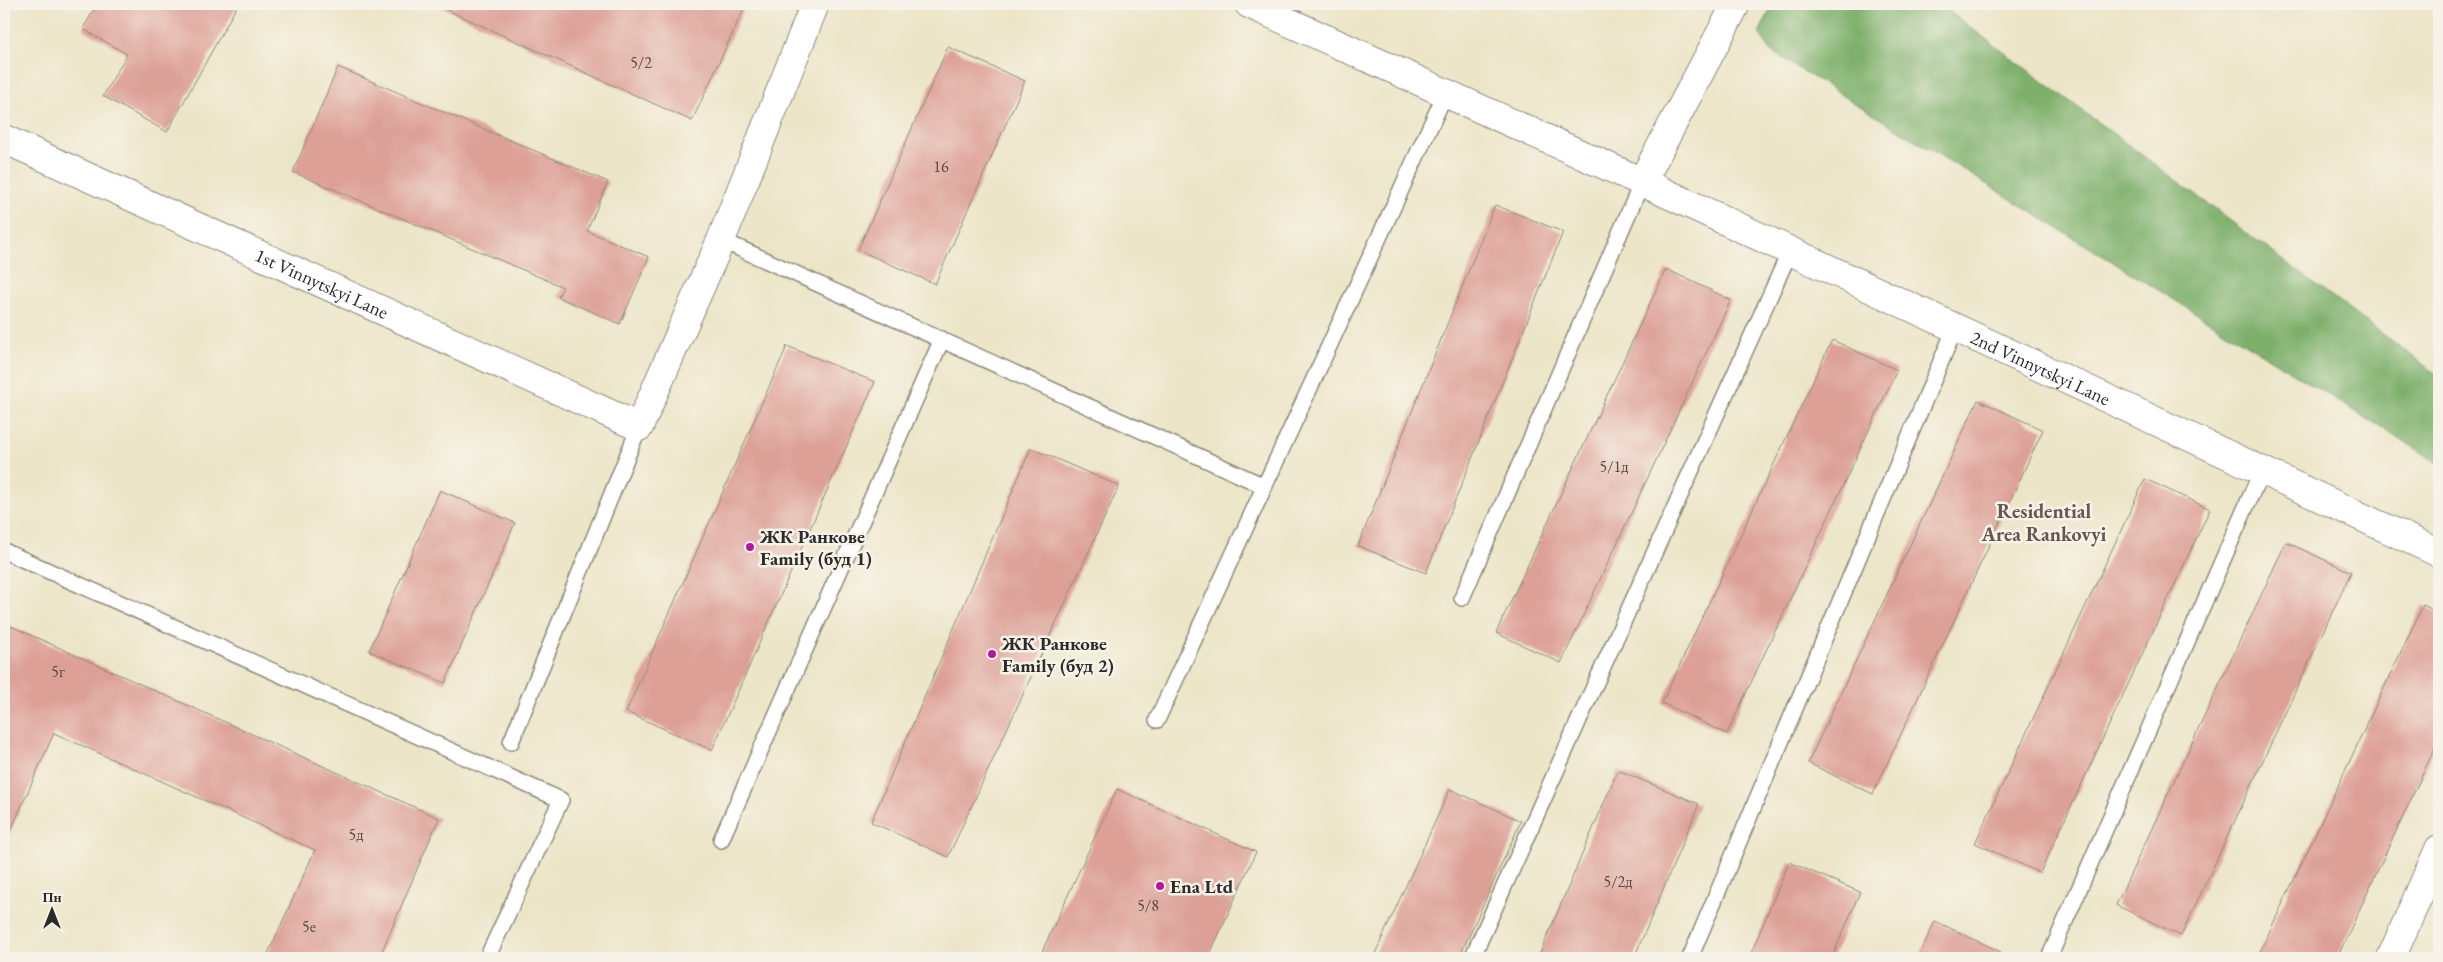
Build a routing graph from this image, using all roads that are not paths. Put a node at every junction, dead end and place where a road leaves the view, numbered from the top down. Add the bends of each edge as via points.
1 (816, 4) edge
2 (1249, 4) edge
3 (1736, 4) edge
4 (1446, 92) junction
5 (4, 138) edge
6 (1642, 182) junction
7 (722, 240) junction
8 (1790, 251) junction
9 (1955, 328) junction
10 (942, 339) junction
11 (639, 427) junction
12 (2262, 470) junction
13 (1264, 486) junction
14 (4, 551) edge
15 (2439, 553) edge
16 (1462, 598) dead end
17 (1157, 720) dead end
18 (511, 742) dead end
19 (721, 840) dead end
20 (2439, 849) edge
21 (487, 958) edge
22 (1472, 958) edge
23 (1690, 958) edge
24 (2049, 958) edge
25 (2391, 958) edge

1 - 7 street
2 - 4 street, 2nd Vinnytskyi Lane
3 - 6 street
4 - 6 street, 2nd Vinnytskyi Lane
4 - 13 lane
5 - 11 street, 1st Vinnytskyi Lane
6 - 8 street, 2nd Vinnytskyi Lane
6 - 16 lane
7 - 10 lane
7 - 11 street
8 - 9 street, 2nd Vinnytskyi Lane
8 - 22 lane
9 - 12 street, 2nd Vinnytskyi Lane
9 - 23 lane
10 - 13 lane
10 - 19 lane
11 - 18 lane
12 - 15 street, 2nd Vinnytskyi Lane
12 - 24 lane
13 - 17 lane
14 - 21 lane via 561,800
20 - 25 street

